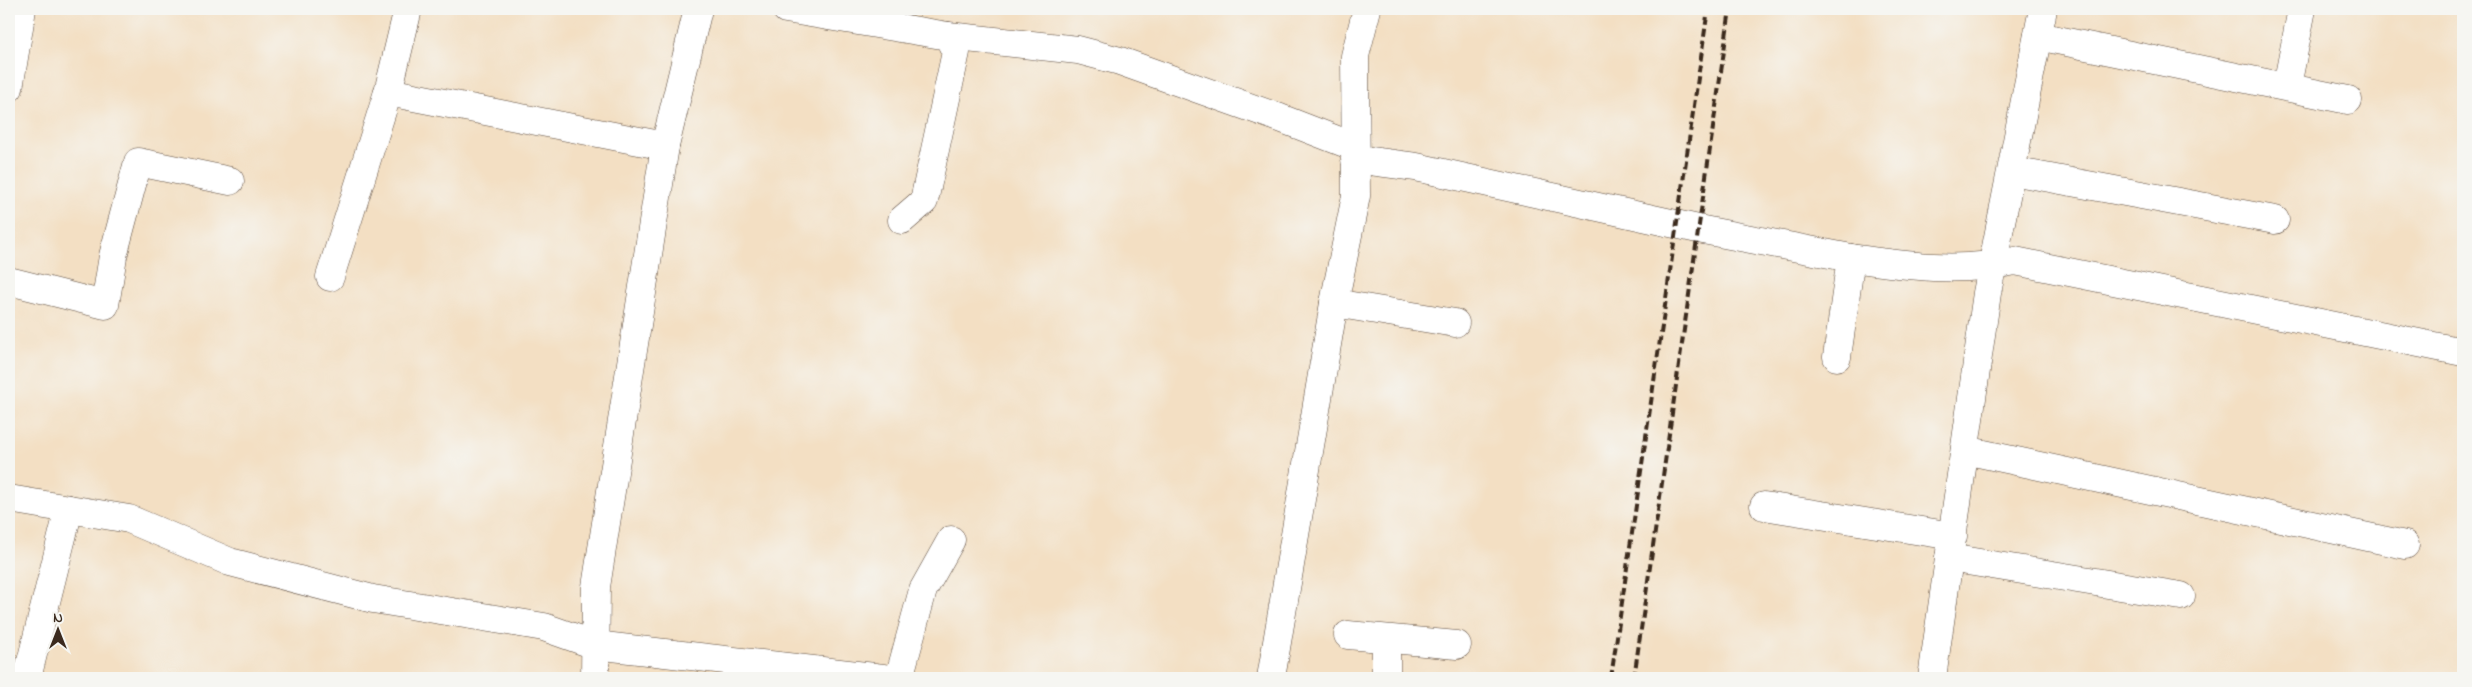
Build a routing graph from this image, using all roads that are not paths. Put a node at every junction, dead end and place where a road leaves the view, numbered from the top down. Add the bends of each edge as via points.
1 (22, 9) edge
2 (408, 9) edge
3 (698, 9) edge
4 (786, 9) edge
5 (1367, 9) edge
6 (2043, 9) edge
7 (2302, 9) edge
8 (948, 36) junction
9 (2038, 36) junction
10 (2287, 86) junction
11 (9, 88) edge
12 (388, 92) junction
13 (2348, 100) dead end
14 (666, 146) junction
15 (1355, 153) junction
16 (2012, 171) junction
17 (230, 181) dead end
18 (902, 220) dead end
19 (2275, 220) dead end
20 (1851, 258) junction
21 (1992, 266) junction
22 (330, 277) dead end
23 (9, 281) edge
24 (1334, 304) junction
25 (1455, 323) dead end
26 (2463, 352) edge
27 (1837, 357) dead end
28 (1965, 450) junction
29 (9, 499) edge
30 (1764, 506) dead end
31 (69, 509) junction
32 (951, 540) dead end
33 (2405, 545) dead end
34 (1951, 547) junction
35 (2181, 596) dead end
36 (1348, 635) dead end
37 (1386, 639) junction
38 (595, 645) junction
39 (1457, 645) dead end
40 (27, 678) edge
41 (595, 678) edge
42 (883, 678) edge
43 (899, 678) edge
44 (1271, 678) edge
45 (1386, 678) edge
46 (1932, 678) edge

1 - 11 street
2 - 12 street
3 - 14 street
4 - 8 street
5 - 15 street via 1355,56
6 - 9 street
7 - 10 street
8 - 15 street via 1078,50 1120,61
8 - 18 street via 956,52 924,201
9 - 10 street
9 - 16 street
10 - 13 street
12 - 14 street
12 - 22 street
14 - 38 street via 596,587
15 - 20 street via 1698,229
15 - 24 street via 1356,196
16 - 19 street
16 - 21 street
17 - 23 street via 138,162 113,256 105,306
20 - 21 street via 1925,268
20 - 27 street
21 - 26 street via 2015,261
21 - 28 street
24 - 25 street
24 - 44 street
28 - 33 street
28 - 34 street
29 - 31 street
30 - 34 street
31 - 38 street via 129,519 230,562 354,594 544,628
31 - 40 street
32 - 43 street via 923,590
34 - 35 street
34 - 46 street
36 - 37 street
37 - 39 street
37 - 45 street
38 - 41 street
38 - 42 street

